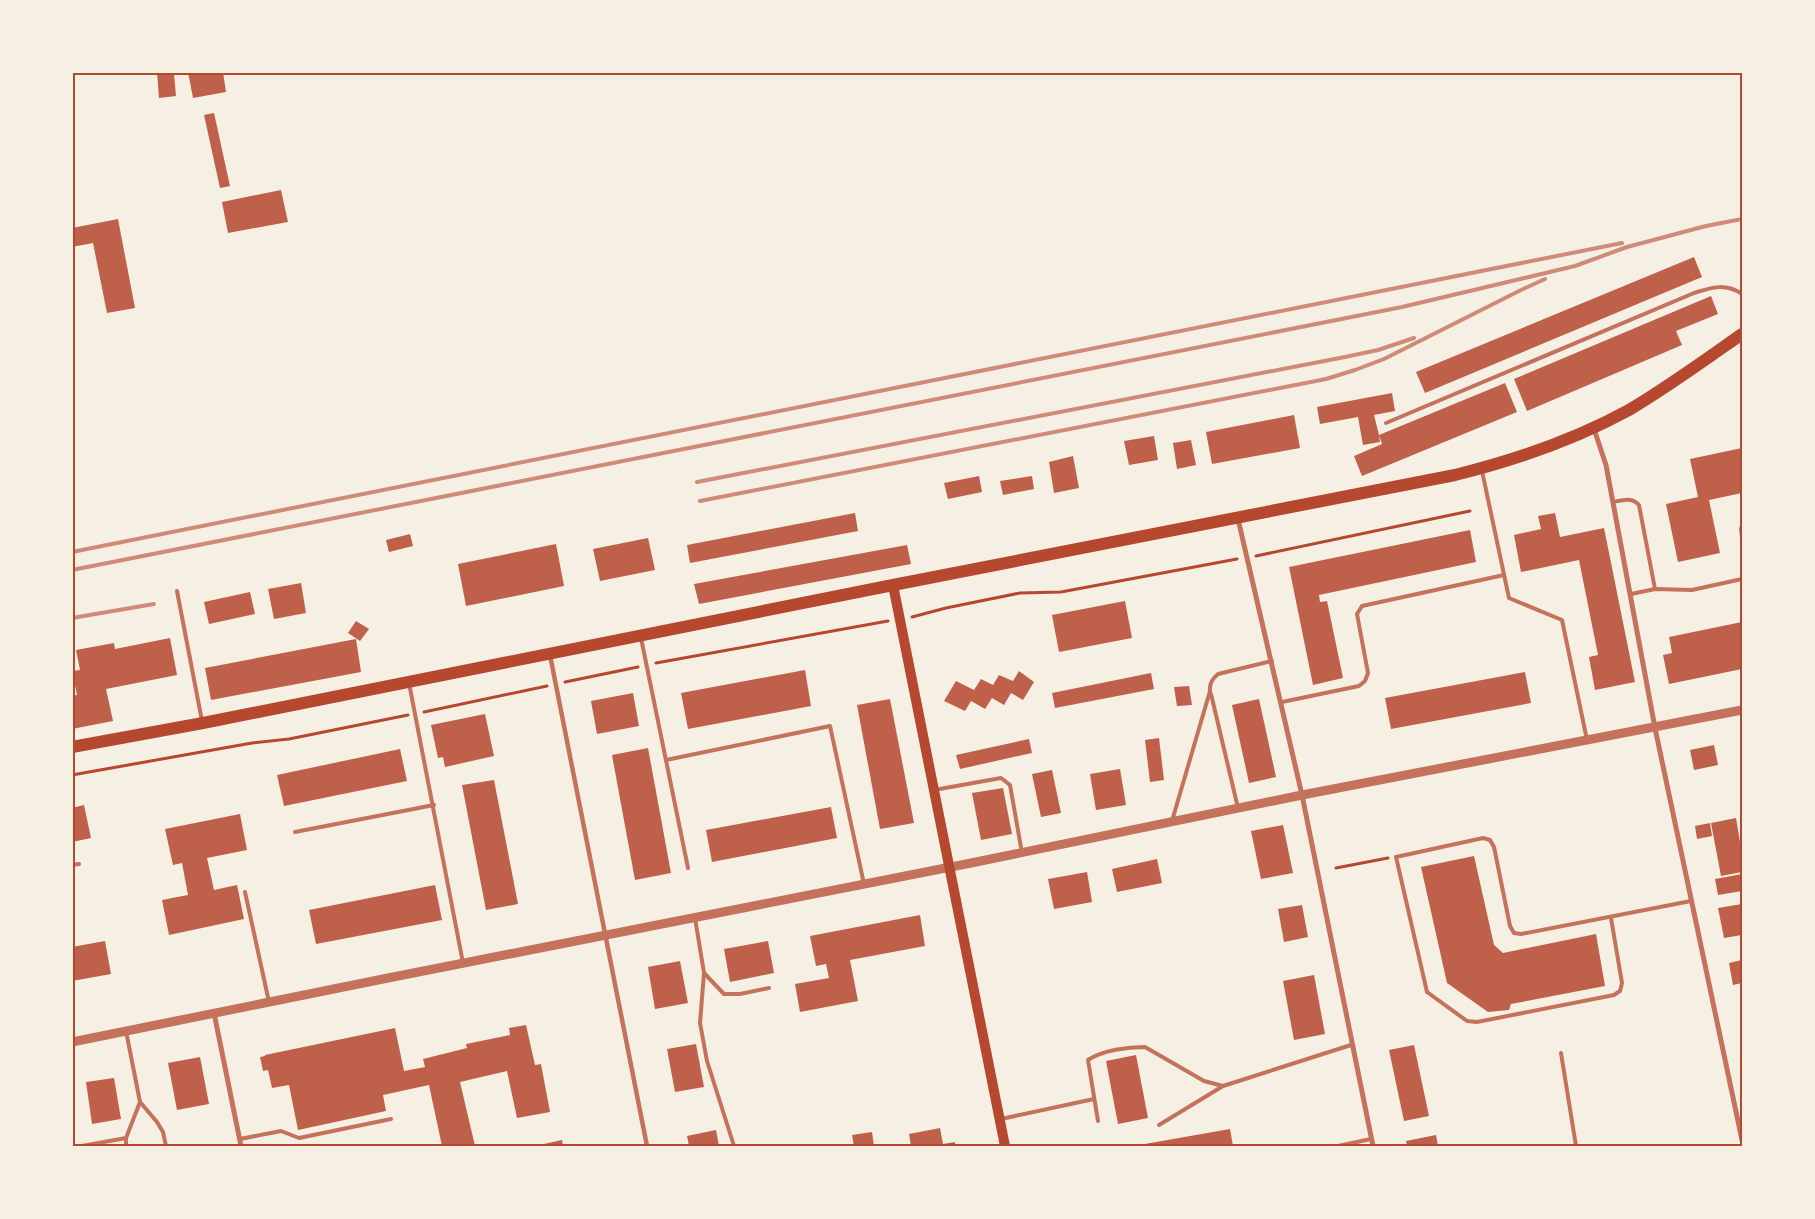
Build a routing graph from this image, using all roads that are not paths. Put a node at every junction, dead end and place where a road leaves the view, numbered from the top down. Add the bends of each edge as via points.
1 (1742, 294) edge
2 (1742, 334) edge
3 (1386, 422) dead end
4 (1594, 427) junction
5 (1481, 469) junction
6 (1613, 502) junction
7 (1238, 519) junction
8 (1742, 526) edge
9 (1742, 537) edge
10 (1504, 576) junction
11 (1742, 579) edge
12 (894, 585) junction
13 (1655, 589) junction
14 (177, 591) dead end
15 (1630, 594) junction
16 (641, 635) junction
17 (549, 653) junction
18 (1272, 661) junction
19 (409, 681) junction
20 (1210, 691) junction
21 (1282, 702) junction
22 (1742, 710) edge
23 (203, 723) junction
24 (1655, 728) junction
25 (1587, 740) junction
26 (72, 747) edge
27 (666, 760) junction
28 (934, 790) junction
29 (1302, 795) junction
30 (434, 805) junction
31 (1238, 808) junction
32 (1172, 822) junction
33 (296, 832) dead end
34 (1022, 853) junction
35 (79, 864) dead end
36 (72, 865) edge
37 (950, 867) junction
38 (688, 868) dead end
39 (864, 884) junction
40 (245, 892) dead end
41 (1691, 901) junction
42 (695, 918) junction
43 (1611, 918) junction
44 (605, 935) junction
45 (463, 963) junction
46 (704, 973) junction
47 (770, 988) dead end
48 (269, 1002) junction
49 (214, 1013) junction
50 (126, 1031) junction
51 (72, 1042) edge
52 (1351, 1045) junction
53 (1561, 1054) dead end
54 (1223, 1086) junction
55 (1094, 1100) junction
56 (140, 1102) junction
57 (391, 1119) dead end
58 (1000, 1119) junction
59 (1098, 1121) dead end
60 (1159, 1125) dead end
61 (126, 1138) junction
62 (240, 1139) junction
63 (1371, 1139) junction
64 (1742, 1140) edge
65 (82, 1146) edge
66 (126, 1146) edge
67 (166, 1146) edge
68 (241, 1146) edge
69 (647, 1146) edge
70 (734, 1146) edge
71 (1005, 1146) edge
72 (1338, 1146) edge
73 (1373, 1146) edge
74 (1576, 1146) edge

1 - 3 lane via 1724,286 1694,293
2 - 4 main road via 1657,392
4 - 5 main road via 1532,454
4 - 6 street
5 - 7 main road
5 - 10 lane
6 - 13 lane via 1630,499 1639,505
6 - 15 street
7 - 12 main road
7 - 18 street
8 - 9 lane
10 - 21 lane via 1362,606 1357,614 1368,673 1365,681 1359,686
10 - 25 lane via 1509,598 1562,620
11 - 13 lane via 1692,590
12 - 16 main road
12 - 28 main road
13 - 15 lane
14 - 23 lane
15 - 24 street
16 - 17 main road
16 - 27 lane
17 - 19 main road
17 - 44 street
18 - 20 lane via 1218,674 1213,678
18 - 21 street
19 - 23 main road
19 - 30 lane
20 - 31 lane
20 - 32 lane
21 - 29 street
22 - 24 street
23 - 26 main road
24 - 25 street
24 - 41 street
25 - 29 street
27 - 38 lane
27 - 39 lane via 830,726
28 - 34 lane via 1001,778 1006,780 1010,785
28 - 37 main road
29 - 31 street
29 - 52 street
30 - 33 lane
30 - 45 lane
31 - 32 street
32 - 34 street
34 - 37 street
35 - 36 lane
37 - 39 street
37 - 58 main road
39 - 42 street
40 - 48 lane
41 - 43 lane
41 - 64 street
42 - 44 street
42 - 46 lane
43 - 43 lane via 1622,984 1620,991 1614,995 1477,1022 1467,1021 1427,992 1396,856 1483,838 1490,840 1514,933
44 - 45 street
44 - 69 street
45 - 48 street
46 - 47 lane via 724,994
46 - 70 lane via 700,1023 707,1061
48 - 49 street
49 - 50 street
49 - 62 street
50 - 51 street
50 - 56 lane
52 - 54 lane
52 - 63 street
53 - 74 lane
54 - 55 lane via 1204,1081 1145,1047 1134,1047 1095,1055 1088,1060
54 - 60 lane
55 - 58 lane
55 - 59 lane
56 - 61 lane
56 - 67 lane via 164,1132
57 - 62 lane via 299,1138 281,1131
58 - 71 main road
61 - 65 lane
61 - 66 lane
62 - 68 street
63 - 72 lane
63 - 73 street

